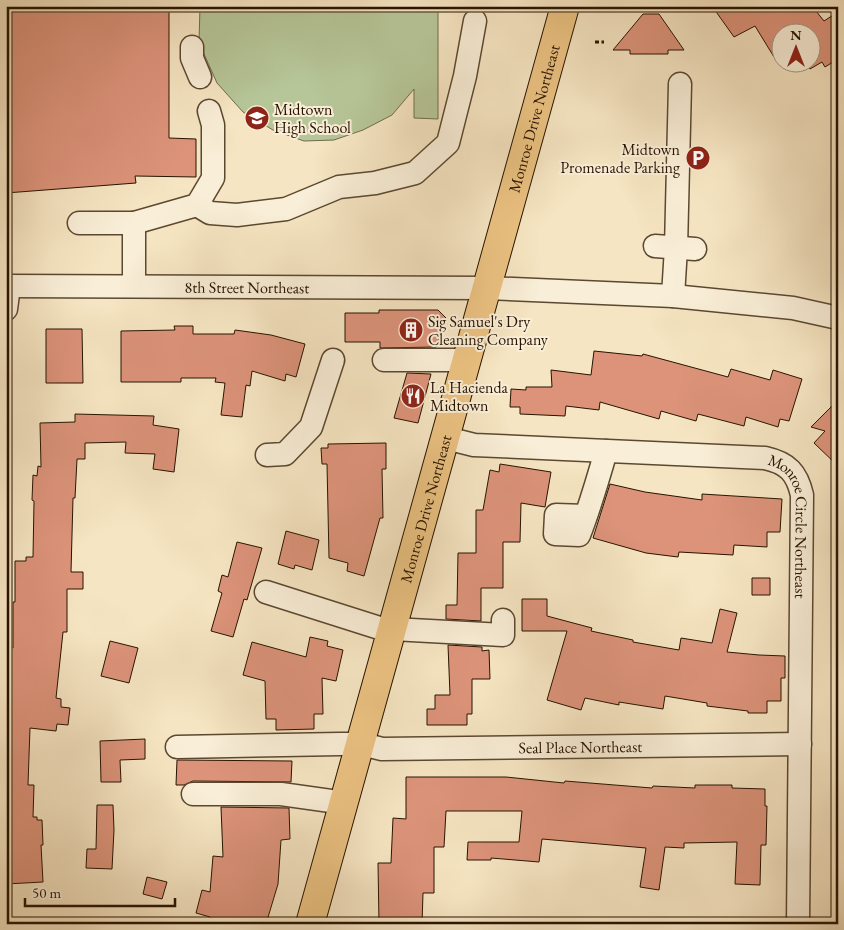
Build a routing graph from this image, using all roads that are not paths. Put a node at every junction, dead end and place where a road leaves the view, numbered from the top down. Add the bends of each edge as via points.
1 (565, 6) edge
2 (475, 21) dead end
3 (192, 48) dead end
4 (200, 78) dead end
5 (680, 84) dead end
6 (210, 111) dead end
7 (197, 205) junction
8 (79, 223) dead end
9 (134, 223) junction
10 (7, 286) edge
11 (134, 286) junction
12 (488, 288) junction
13 (673, 296) junction
14 (6, 310) edge
15 (838, 318) edge
16 (333, 360) dead end
17 (384, 360) dead end
18 (468, 360) junction
19 (446, 438) junction
20 (606, 451) junction
21 (267, 454) dead end
22 (586, 516) dead end
23 (266, 592) dead end
24 (393, 630) junction
25 (503, 632) dead end
26 (362, 744) junction
27 (800, 744) junction
28 (177, 747) dead end
29 (193, 794) dead end
30 (345, 803) junction
31 (310, 924) edge
32 (798, 924) edge

1 - 12 main road, Monroe Drive Northeast
2 - 7 street via 448,143 415,173 375,183 339,187 286,209 237,215 210,213
3 - 4 street via 192,58
5 - 13 street via 679,194
6 - 7 street via 213,178
7 - 9 street
8 - 9 street
9 - 11 street
10 - 11 street, 8th Street Northeast
10 - 14 street
11 - 12 street, 8th Street Northeast via 338,296
12 - 13 street, 8th Street Northeast
12 - 18 main road, Monroe Drive Northeast
13 - 15 street, 8th Street Northeast via 793,308
16 - 21 street via 311,427 285,454
17 - 18 street
18 - 19 main road, Monroe Drive Northeast
19 - 20 street, Monroe Circle Northeast via 474,445
19 - 24 main road, Monroe Drive Northeast
20 - 22 street
20 - 27 street, Monroe Circle Northeast via 765,458 788,467 799,481 802,496
23 - 24 street
24 - 25 street
24 - 26 main road, Monroe Drive Northeast
26 - 27 street, Seal Place Northeast via 382,749
26 - 28 street, Seal Place Northeast
26 - 30 main road, Monroe Drive Northeast
27 - 32 street, Monroe Circle Northeast
29 - 30 street via 281,794
30 - 31 main road, Monroe Drive Northeast

